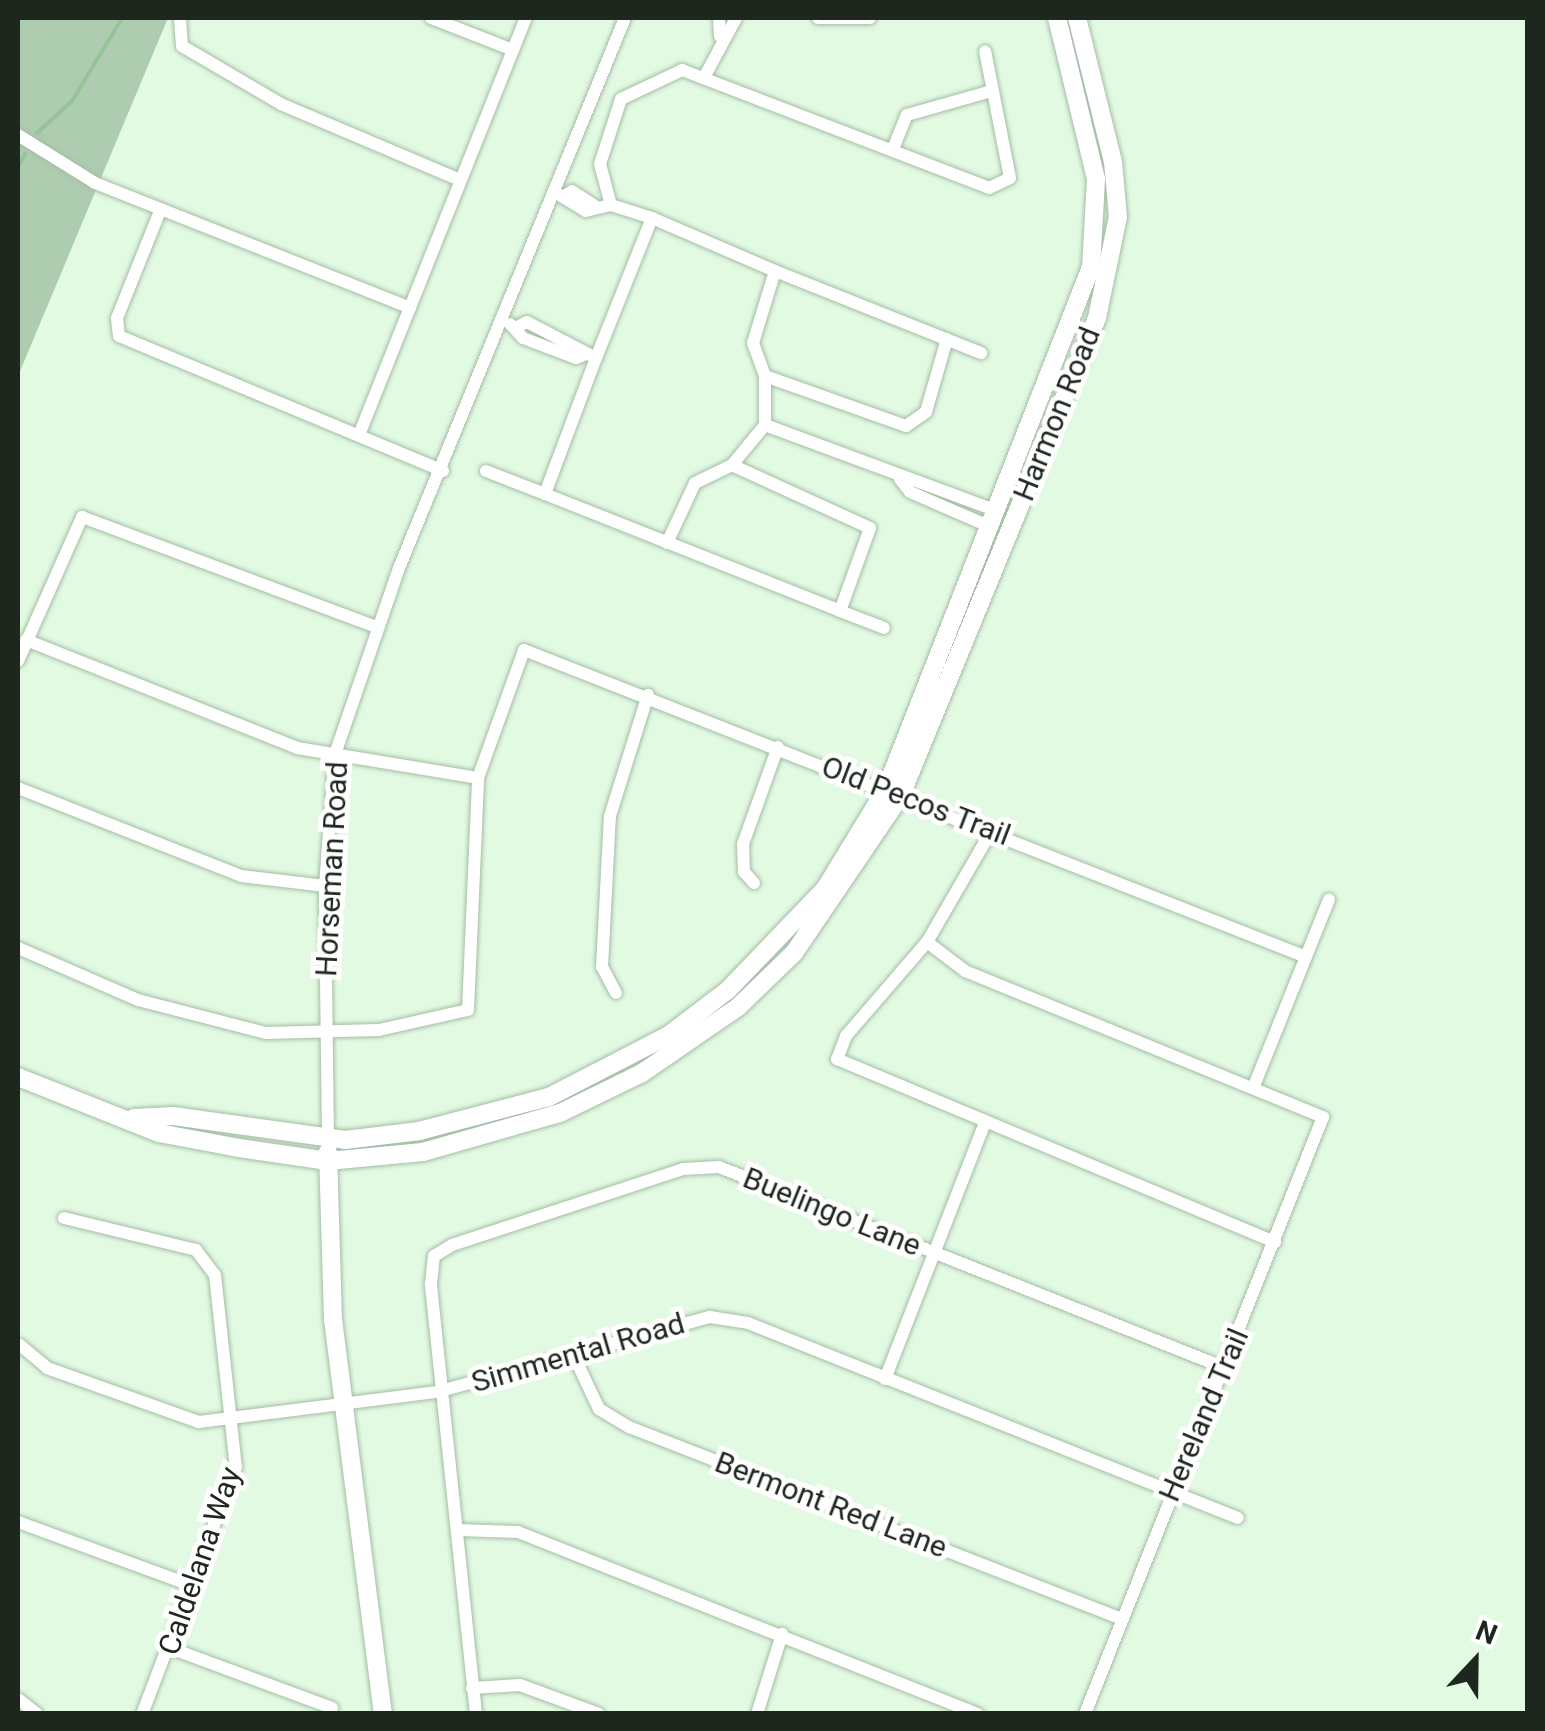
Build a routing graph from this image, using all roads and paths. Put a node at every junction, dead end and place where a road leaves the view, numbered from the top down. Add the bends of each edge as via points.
1 (180, 18) edge
2 (431, 18) edge
3 (526, 18) edge
4 (625, 18) edge
5 (719, 18) edge
6 (736, 18) edge
7 (818, 18) edge
8 (870, 18) edge
9 (1057, 18) edge
10 (1077, 18) edge
11 (720, 36) junction
12 (513, 50) junction
13 (985, 51) dead end
14 (706, 74) junction
15 (992, 91) junction
16 (18, 135) edge
17 (892, 149) junction
18 (460, 180) junction
19 (559, 194) junction
20 (611, 205) junction
21 (160, 211) junction
22 (652, 218) junction
23 (775, 271) junction
24 (410, 308) junction
25 (502, 320) junction
26 (946, 339) junction
27 (981, 353) dead end
28 (591, 356) junction
29 (765, 376) junction
30 (764, 425) junction
31 (359, 435) junction
32 (732, 465) junction
33 (443, 471) junction
34 (486, 471) dead end
35 (545, 494) junction
36 (994, 519) junction
37 (667, 542) junction
38 (840, 612) junction
39 (376, 627) junction
40 (884, 628) dead end
41 (26, 640) junction
42 (18, 661) edge
43 (648, 695) junction
44 (778, 747) junction
45 (335, 754) junction
46 (478, 778) junction
47 (18, 788) edge
48 (893, 792) junction
49 (992, 830) junction
50 (754, 883) dead end
51 (326, 886) junction
52 (1329, 899) dead end
53 (927, 942) junction
54 (18, 948) edge
55 (1306, 957) junction
56 (616, 994) dead end
57 (327, 1034) junction
58 (18, 1077) edge
59 (1254, 1086) junction
60 (131, 1118) junction
61 (984, 1125) junction
62 (328, 1140) junction
63 (328, 1161) junction
64 (64, 1218) dead end
65 (1275, 1242) junction
66 (934, 1252) junction
67 (20, 1345) dead end
68 (573, 1354) junction
69 (1225, 1368) junction
70 (885, 1379) junction
71 (437, 1392) junction
72 (343, 1402) junction
73 (235, 1419) junction
74 (1170, 1494) junction
75 (1238, 1518) dead end
76 (18, 1522) edge
77 (457, 1530) junction
78 (193, 1586) junction
79 (1122, 1619) junction
80 (782, 1634) junction
81 (170, 1648) junction
82 (472, 1688) junction
83 (18, 1699) edge
84 (332, 1708) dead end
85 (36, 1714) edge
86 (142, 1714) edge
87 (382, 1714) edge
88 (476, 1714) edge
89 (599, 1714) edge
90 (757, 1714) edge
91 (978, 1714) edge
92 (1085, 1714) edge

1 - 18 street via 182,46 281,104
2 - 12 street
3 - 12 street
4 - 19 street, Horseman Road
5 - 11 street
6 - 11 street
7 - 8 street
9 - 36 street, Harmon Road via 1096,180 1093,252 1078,311
10 - 48 street, Harmon Road via 1113,162 1114,260 1097,318
11 - 14 street
12 - 18 street
13 - 15 street
14 - 17 street
14 - 20 street via 682,70 621,99 600,164
15 - 17 street via 907,115
15 - 17 street via 1010,178 989,188
16 - 21 street
18 - 24 street
19 - 20 street via 586,210
19 - 25 street, Horseman Road
20 - 22 street
21 - 24 street
21 - 31 street via 116,318 119,336
22 - 23 street
22 - 28 street
23 - 26 street
23 - 29 street via 754,325
24 - 31 street
25 - 28 street via 517,327 527,322 580,344
25 - 33 street, Horseman Road
26 - 27 street
26 - 29 street via 926,412 906,426
28 - 35 street
29 - 30 street
30 - 32 street
30 - 36 street via 900,479 921,478
31 - 33 street
32 - 37 street via 695,483
32 - 38 street via 870,528
33 - 39 street, Horseman Road
34 - 35 street
35 - 37 street
36 - 48 street, Harmon Road
37 - 38 street
38 - 40 street
39 - 41 street via 82,517
39 - 45 street, Horseman Road
41 - 42 street
41 - 45 street via 298,748
43 - 44 street, Old Pecos Trail
43 - 46 street, Old Pecos Trail via 524,650
43 - 56 street via 610,816 602,967
44 - 48 street, Old Pecos Trail
44 - 50 street via 743,844 744,872
45 - 46 street
45 - 51 street, Horseman Road
46 - 57 street via 468,1010 432,1022
47 - 51 street via 241,876
48 - 49 street, Old Pecos Trail
48 - 62 street via 812,903 728,990 669,1035 603,1073 489,1116
48 - 63 street via 794,953 684,1047 560,1113 498,1134
49 - 53 street
49 - 55 street, Old Pecos Trail
51 - 57 street, Horseman Road
52 - 55 street
53 - 59 street via 965,971
53 - 61 street via 846,1036 838,1059
54 - 57 street via 138,1000 228,1027
55 - 59 street
57 - 62 street, Horseman Road
58 - 60 street
59 - 65 street, Hereland Trail via 1324,1117
60 - 62 street via 172,1116
60 - 63 street via 159,1133
61 - 65 street
61 - 66 street
62 - 63 street, Horseman Road
63 - 72 street, Horseman Road
64 - 73 street, Caldelana Way via 207,1257
65 - 69 street, Hereland Trail
66 - 69 street, Buelingo Lane
66 - 70 street
66 - 71 street, Buelingo Lane via 719,1168 683,1169 434,1256
67 - 73 street, Simmental Road via 47,1368 174,1417
68 - 70 street, Simmental Road via 710,1317 748,1323
68 - 71 street, Simmental Road
68 - 79 street, Bermont Red Lane via 599,1409 629,1427
69 - 74 street, Hereland Trail
70 - 74 street, Simmental Road
71 - 72 street, Simmental Road
71 - 77 street
72 - 73 street, Simmental Road
72 - 87 street, Horseman Road
73 - 78 street, Caldelana Way via 236,1467
74 - 75 street, Simmental Road
74 - 79 street, Hereland Trail
76 - 78 street
77 - 80 street via 518,1532
77 - 82 street
78 - 81 street, Caldelana Way
79 - 92 street, Hereland Trail
80 - 90 street
80 - 91 street
81 - 84 street
81 - 86 street, Caldelana Way
82 - 88 street
82 - 89 street via 520,1684
83 - 85 street

